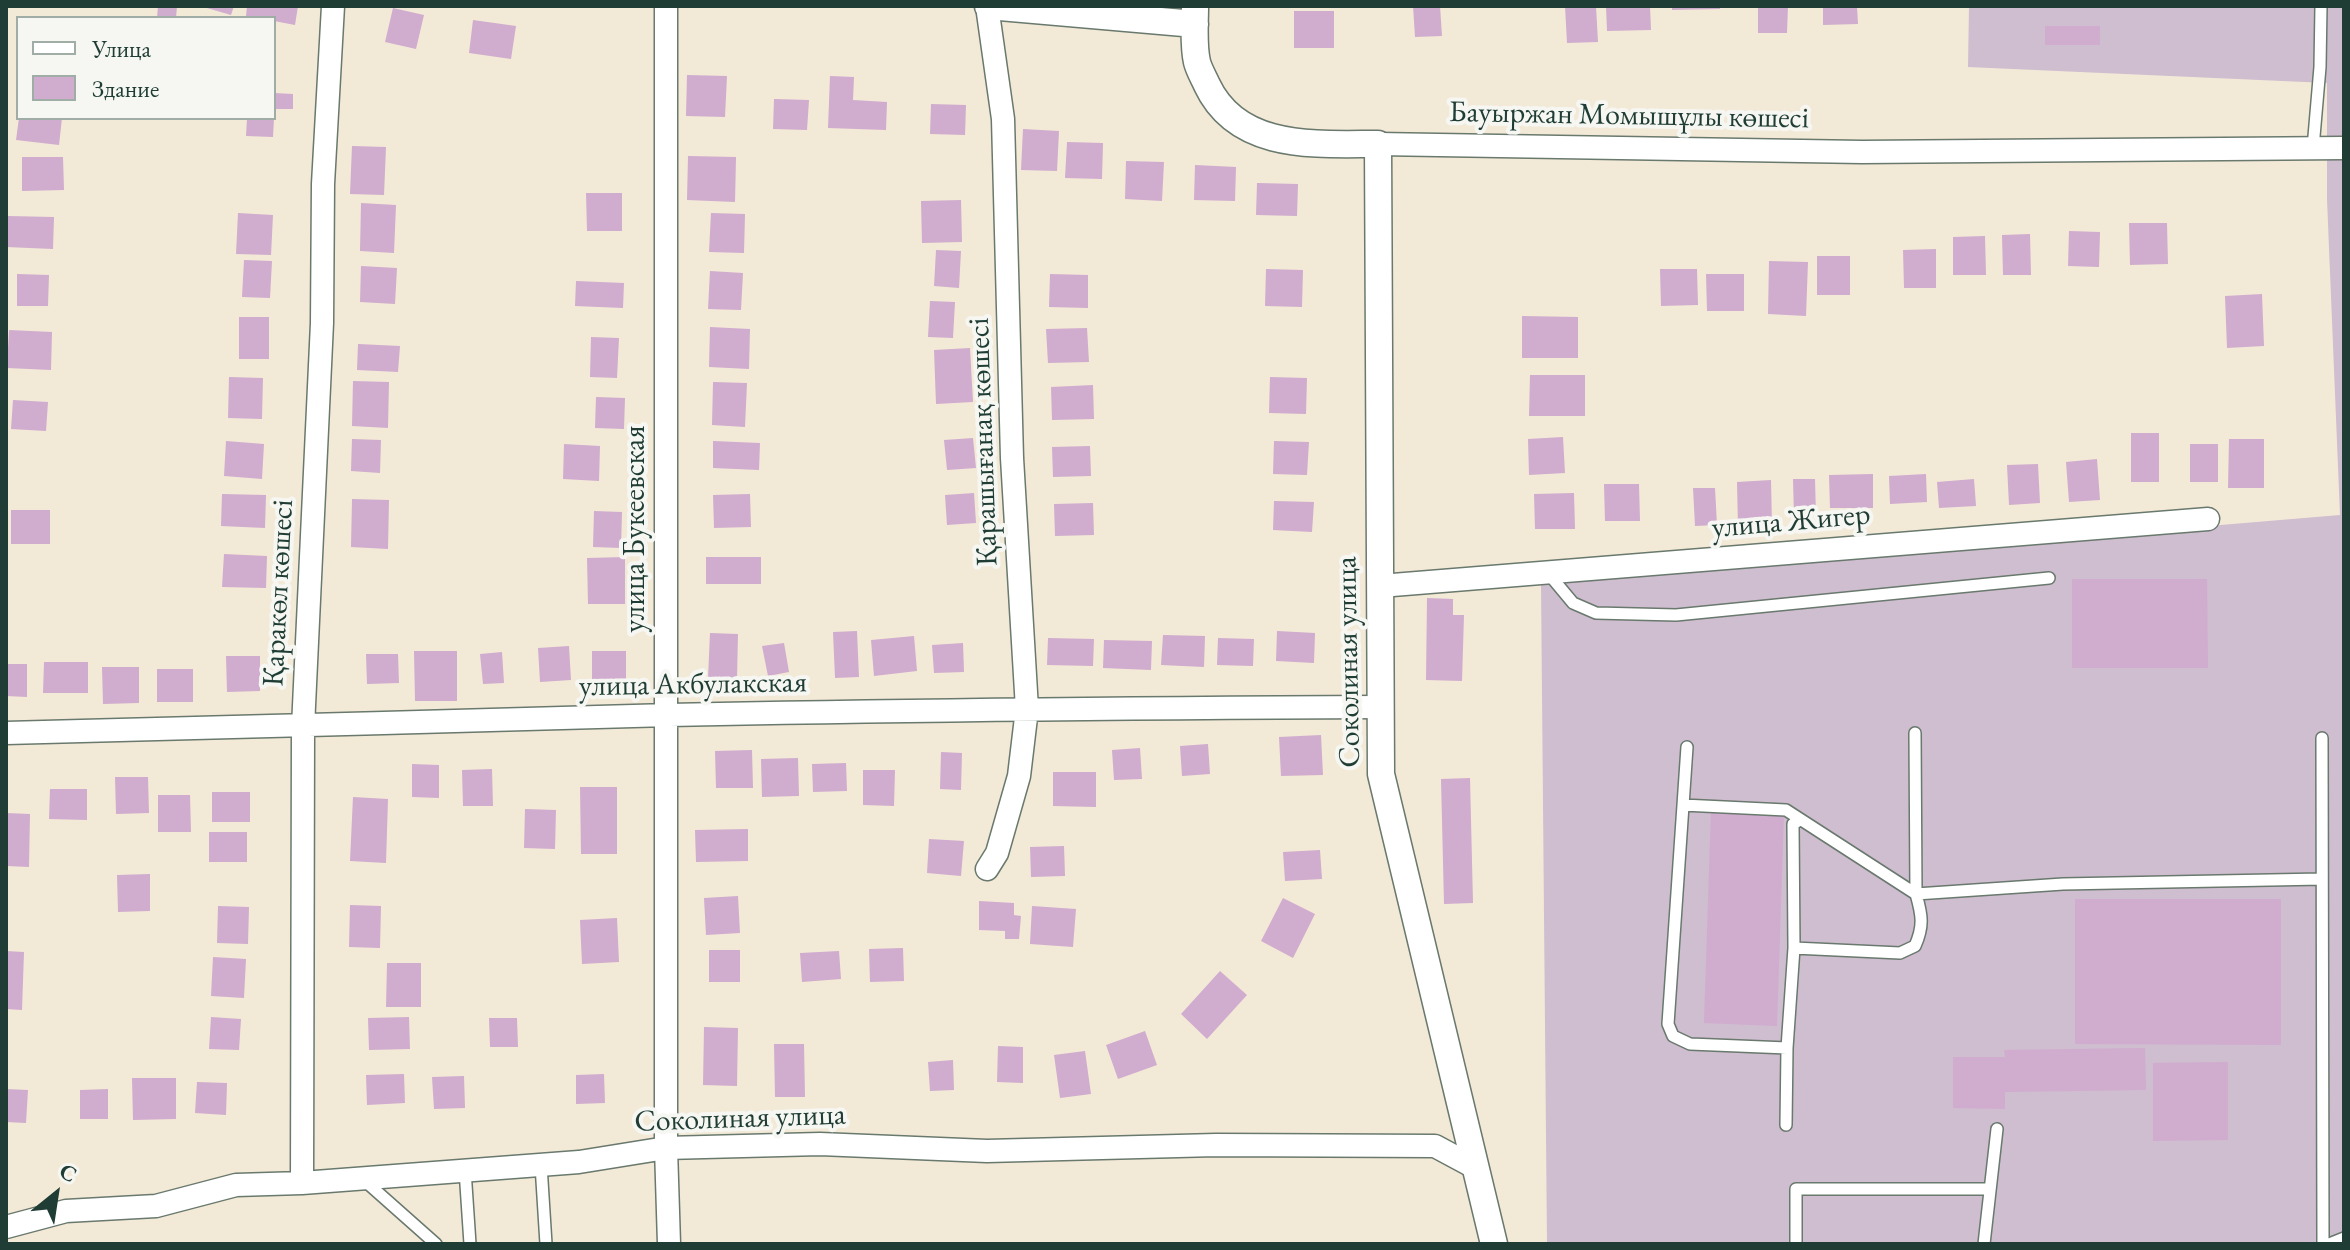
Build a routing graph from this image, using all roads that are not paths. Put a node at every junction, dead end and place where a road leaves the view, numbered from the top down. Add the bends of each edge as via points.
1 (333, 6) edge
2 (666, 6) edge
3 (988, 6) edge
4 (2321, 6) edge
5 (1195, 15) edge
6 (1378, 144) junction
7 (2313, 148) junction
8 (2344, 148) edge
9 (2208, 519) dead end
10 (1548, 572) junction
11 (2049, 578) dead end
12 (1380, 586) junction
13 (1381, 707) junction
14 (1027, 709) junction
15 (665, 715) junction
16 (303, 727) junction
17 (6, 733) edge
18 (1915, 733) dead end
19 (2322, 738) dead end
20 (1687, 747) dead end
21 (1683, 805) junction
22 (1800, 820) junction
23 (987, 869) dead end
24 (2322, 879) junction
25 (1916, 894) junction
26 (1794, 948) junction
27 (1787, 1048) junction
28 (1786, 1125) dead end
29 (1997, 1129) dead end
30 (666, 1148) junction
31 (541, 1165) junction
32 (1476, 1168) junction
33 (465, 1170) junction
34 (361, 1177) junction
35 (302, 1183) junction
36 (1990, 1189) junction
37 (6, 1227) edge
38 (2344, 1238) edge
39 (436, 1244) edge
40 (470, 1244) edge
41 (546, 1244) edge
42 (669, 1244) edge
43 (1494, 1244) edge
44 (1796, 1244) edge
45 (1984, 1244) edge
46 (2323, 1244) edge
47 (2329, 1244) edge

1 - 16 street, Қаракөл көшесі
2 - 15 street, улица Букеевская
3 - 5 street, Бауыржан Момышұлы көшесі
3 - 14 street, Қарашығанақ көшесі via 1003,119 1012,458
4 - 7 lane
5 - 6 street, Бауыржан Момышұлы көшесі via 1197,63 1229,117 1256,134 1314,144
6 - 7 street, Бауыржан Момышұлы көшесі via 1862,152
6 - 12 street, Соколиная улица
7 - 8 street, Бауыржан Момышұлы көшесі
9 - 10 street, улица Жигер
10 - 11 lane via 1573,603 1596,613 1676,615
10 - 12 street, улица Жигер
12 - 13 street, Соколиная улица
13 - 14 street, улица Акбулакская
13 - 32 street, Соколиная улица via 1381,774
14 - 15 street, улица Акбулакская
14 - 23 street, Қарашығанақ көшесі via 1019,776 997,853
15 - 16 street, улица Акбулакская
15 - 30 street, улица Букеевская
16 - 17 street, улица Акбулакская
16 - 35 street, Қаракөл көшесі
18 - 25 lane
19 - 24 lane
20 - 21 lane
21 - 22 lane via 1786,810
21 - 27 lane via 1668,1024 1673,1036 1690,1044
22 - 25 lane
22 - 26 lane via 1793,824
24 - 25 lane via 2063,884
24 - 46 lane
25 - 26 lane via 1922,931 1915,946 1900,953
26 - 27 lane
27 - 28 lane
29 - 36 lane
30 - 31 street, Соколиная улица
30 - 32 street, Соколиная улица via 1435,1146
30 - 42 street, улица Букеевская
31 - 33 street, Соколиная улица
31 - 41 lane
32 - 43 street, Соколиная улица
33 - 34 street, Соколиная улица
33 - 40 lane
34 - 35 street, Соколиная улица
34 - 39 lane
35 - 37 street, Соколиная улица via 236,1185 156,1206 66,1211
36 - 44 lane via 1796,1189
36 - 45 lane
38 - 47 lane

